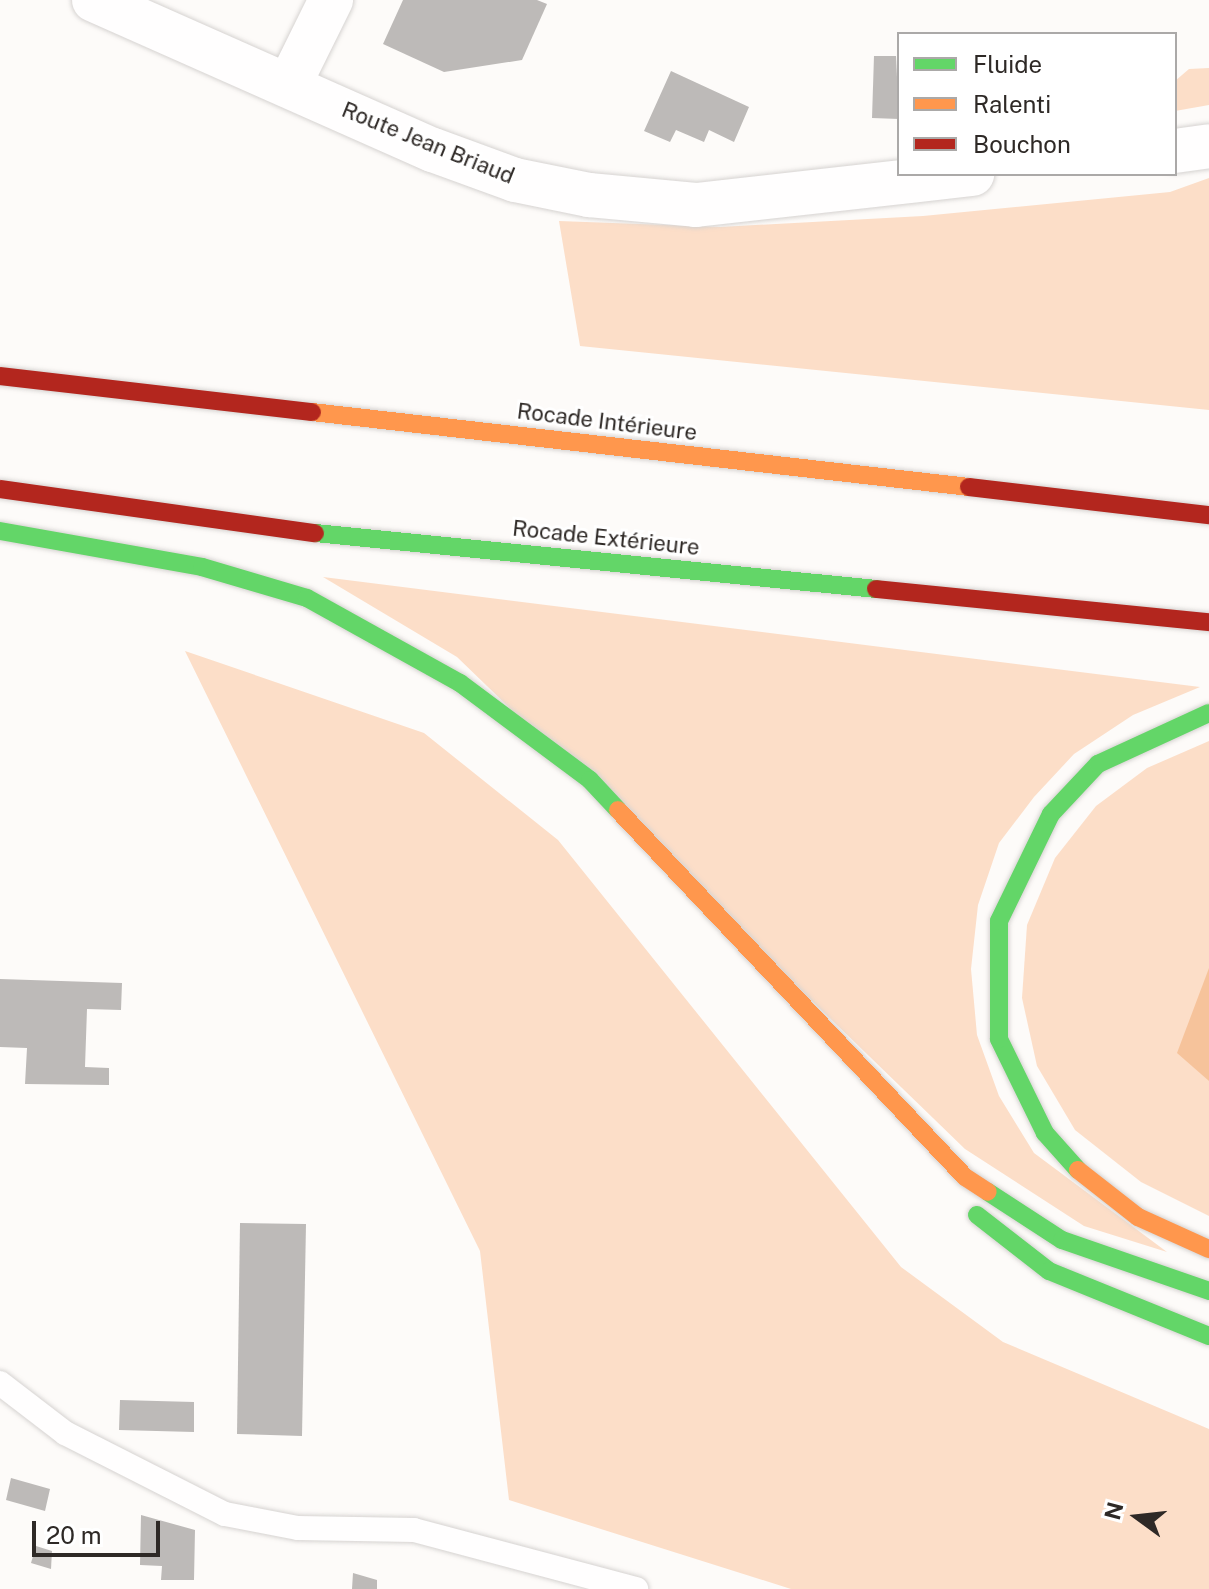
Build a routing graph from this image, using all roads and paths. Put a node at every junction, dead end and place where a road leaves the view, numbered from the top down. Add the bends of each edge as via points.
1 (94, 0) edge
2 (331, 0) edge
3 (289, 85) junction
4 (1209, 146) edge
5 (1177, 151) edge
6 (954, 176) edge
7 (0, 376) edge
8 (0, 489) edge
9 (1209, 515) edge
10 (0, 531) edge
11 (1209, 622) edge
12 (1209, 713) edge
13 (842, 1051) junction
14 (891, 1131) dead end
15 (911, 1152) dead end
16 (1209, 1249) edge
17 (1209, 1291) edge
18 (1209, 1336) edge
19 (0, 1383) edge
20 (636, 1589) edge

1 - 3 street, Route Jean Briaud
2 - 3 street
3 - 6 street, Route Jean Briaud via 515,180 589,195 696,205
4 - 5 street
7 - 9 highway, Rocade Intérieure
8 - 11 highway, Rocade Extérieure via 317,533
10 - 13 highway via 202,567 307,598 460,683 590,780
12 - 16 highway via 1098,764 1051,814 999,921 994,985 999,1039 1045,1133 1088,1181 1138,1217
13 - 14 highway
13 - 17 highway via 965,1177 1062,1240
15 - 18 highway via 959,1201 1049,1271
19 - 20 lane via 65,1433 225,1514 298,1528 414,1530

